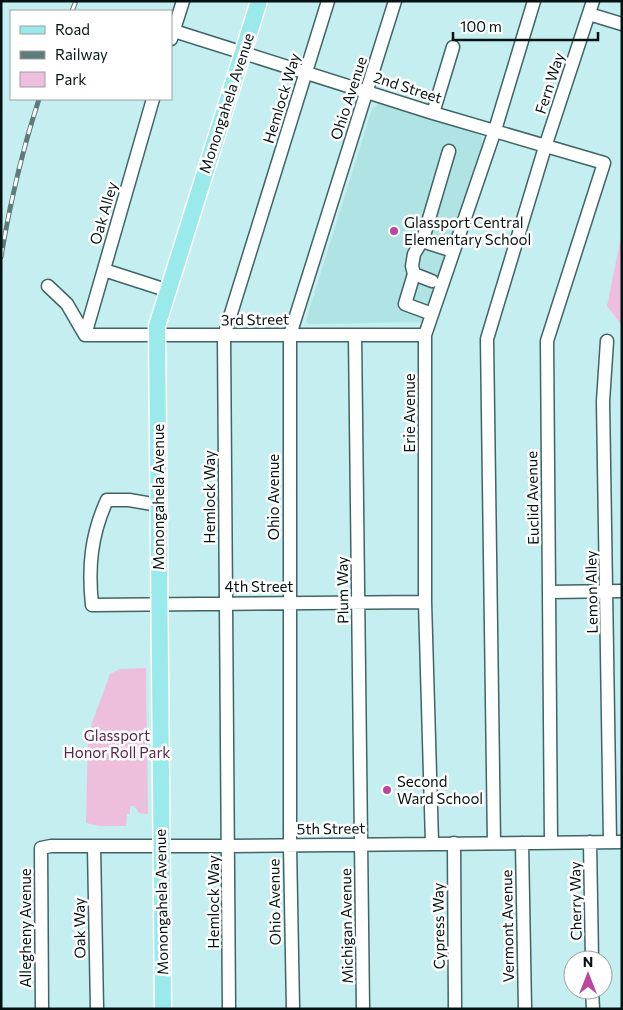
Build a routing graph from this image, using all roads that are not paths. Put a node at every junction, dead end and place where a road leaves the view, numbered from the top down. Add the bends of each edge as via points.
1 (182, 1) edge
2 (258, 1) edge
3 (328, 1) edge
4 (395, 1) edge
5 (534, 1) edge
6 (593, 1) edge
7 (589, 14) junction
8 (622, 24) edge
9 (172, 35) edge
10 (453, 47) dead end
11 (243, 51) junction
12 (306, 71) junction
13 (367, 90) junction
14 (153, 100) edge
15 (433, 113) junction
16 (494, 130) junction
17 (545, 147) junction
18 (449, 151) dead end
19 (604, 163) joint
20 (422, 241) junction
21 (453, 251) junction
22 (104, 270) junction
23 (414, 274) junction
24 (432, 281) dead end
25 (48, 286) dead end
26 (166, 290) junction
27 (432, 314) junction
28 (290, 335) junction
29 (355, 335) junction
30 (425, 335) junction
31 (85, 336) junction
32 (156, 336) junction
33 (224, 336) junction
34 (607, 341) dead end
35 (158, 504) junction
36 (607, 591) junction
37 (622, 591) edge
38 (549, 592) junction
39 (289, 602) junction
40 (358, 602) junction
41 (425, 602) junction
42 (226, 603) junction
43 (158, 604) junction
44 (551, 842) junction
45 (590, 842) junction
46 (616, 842) edge
47 (432, 843) junction
48 (522, 843) junction
49 (362, 844) junction
50 (454, 844) junction
51 (494, 844) junction
52 (161, 845) junction
53 (94, 846) junction
54 (229, 846) junction
55 (290, 846) junction
56 (41, 848) joint
57 (592, 950) edge
58 (42, 1009) edge
59 (97, 1009) edge
60 (163, 1009) edge
61 (229, 1009) edge
62 (293, 1009) edge
63 (363, 1009) edge
64 (455, 1009) edge
65 (525, 1009) edge

1 - 9 street
2 - 11 main road, Monongahela Avenue
3 - 12 street, Hemlock Way
4 - 13 street, Ohio Avenue
5 - 16 street, Erie Avenue
6 - 7 street, Fern Way
7 - 8 street
7 - 17 street, Fern Way
9 - 11 street, 2nd Street
10 - 15 street
11 - 12 street, 2nd Street
11 - 26 main road, Monongahela Avenue
12 - 13 street, 2nd Street
12 - 33 street, Hemlock Way
13 - 15 street, 2nd Street
13 - 28 street, Ohio Avenue
14 - 22 street, Oak Alley
15 - 16 street, 2nd Street
16 - 17 street, 2nd Street
16 - 21 street, Erie Avenue
17 - 19 street, 2nd Street
17 - 51 street, Fern Way via 487,339
18 - 20 street
19 - 38 street, Euclid Avenue via 547,342
20 - 21 street
20 - 23 street via 414,254
21 - 27 street, Erie Avenue
22 - 26 street
22 - 31 street, Oak Alley
23 - 24 street
23 - 27 street via 405,304
25 - 31 street via 68,304
26 - 32 main road, Monongahela Avenue
27 - 30 street, Erie Avenue
28 - 29 street, 3rd Street
28 - 33 street, 3rd Street
28 - 39 street, Ohio Avenue
29 - 30 street, 3rd Street
29 - 40 street, Plum Way
30 - 41 street, Erie Avenue
31 - 32 street, 3rd Street
32 - 33 street, 3rd Street
32 - 35 main road, Monongahela Avenue
33 - 42 street, Hemlock Way
34 - 36 street, Lemon Alley via 603,401
35 - 43 main road, Monongahela Avenue
35 - 43 street, 4th Street via 108,500 97,522 90,584 92,605
36 - 37 street
36 - 38 street
36 - 46 street, Lemon Alley
38 - 44 street, Euclid Avenue
39 - 40 street, 4th Street
39 - 42 street, 4th Street
39 - 55 street, Ohio Avenue
40 - 41 street, 4th Street
40 - 49 street, Plum Way
41 - 47 street, Erie Avenue
42 - 43 street, 4th Street
42 - 54 street, Hemlock Way
43 - 52 main road, Monongahela Avenue
44 - 45 street, 5th Street
44 - 48 street, 5th Street
45 - 46 street, 5th Street
45 - 57 street, Cherry Way
47 - 49 street, 5th Street
47 - 50 street, 5th Street
48 - 51 street, 5th Street
48 - 65 street, Vermont Avenue
49 - 55 street, 5th Street
49 - 63 street, Michigan Avenue
50 - 51 street, 5th Street
50 - 64 street, Cypress Way
52 - 53 street, 5th Street
52 - 54 street, 5th Street
52 - 60 main road, Monongahela Avenue
53 - 56 street, 5th Street
53 - 59 street, Oak Way
54 - 55 street, 5th Street
54 - 61 street, Hemlock Way
55 - 62 street, Ohio Avenue
56 - 58 street, Allegheny Avenue

